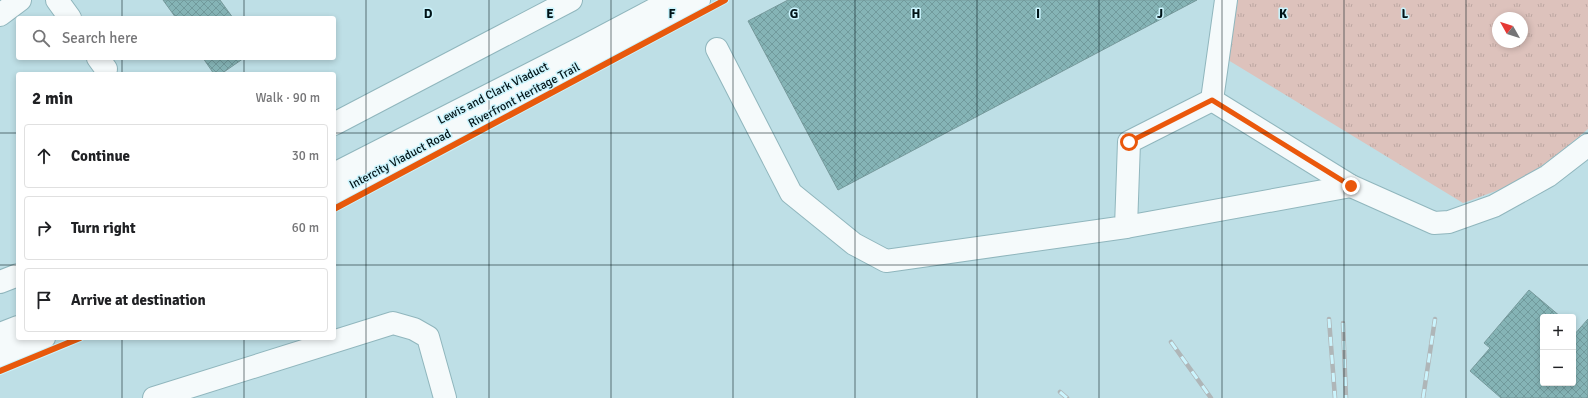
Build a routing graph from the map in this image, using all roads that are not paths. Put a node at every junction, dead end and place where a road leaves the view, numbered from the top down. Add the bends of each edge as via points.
1 (20, 0) edge
2 (58, 0) edge
3 (571, 0) edge
4 (672, 0) edge
5 (699, 0) edge
6 (1226, 0) edge
7 (0, 15) edge
8 (69, 16) edge
9 (718, 49) dead end
10 (1212, 100) junction
11 (336, 123) edge
12 (1588, 145) edge
13 (336, 173) edge
14 (1351, 186) junction
15 (336, 194) edge
16 (1126, 227) junction
17 (16, 276) edge
18 (0, 282) edge
19 (16, 328) edge
20 (0, 334) edge
21 (39, 340) edge
22 (0, 356) edge
23 (154, 398) edge
24 (445, 398) edge

1 - 7 main road
2 - 8 main road
3 - 11 main road
4 - 13 main road, Lewis and Clark Viaduct
5 - 15 main road, Intercity Viaduct Road
6 - 10 main road
9 - 16 main road via 791,193 854,244 886,261
10 - 14 main road
10 - 16 main road via 1129,142
12 - 14 main road via 1548,176 1494,206 1449,222 1434,223
14 - 16 main road
17 - 18 main road
19 - 20 main road
21 - 22 main road
23 - 24 main road via 393,323 414,329 428,337

